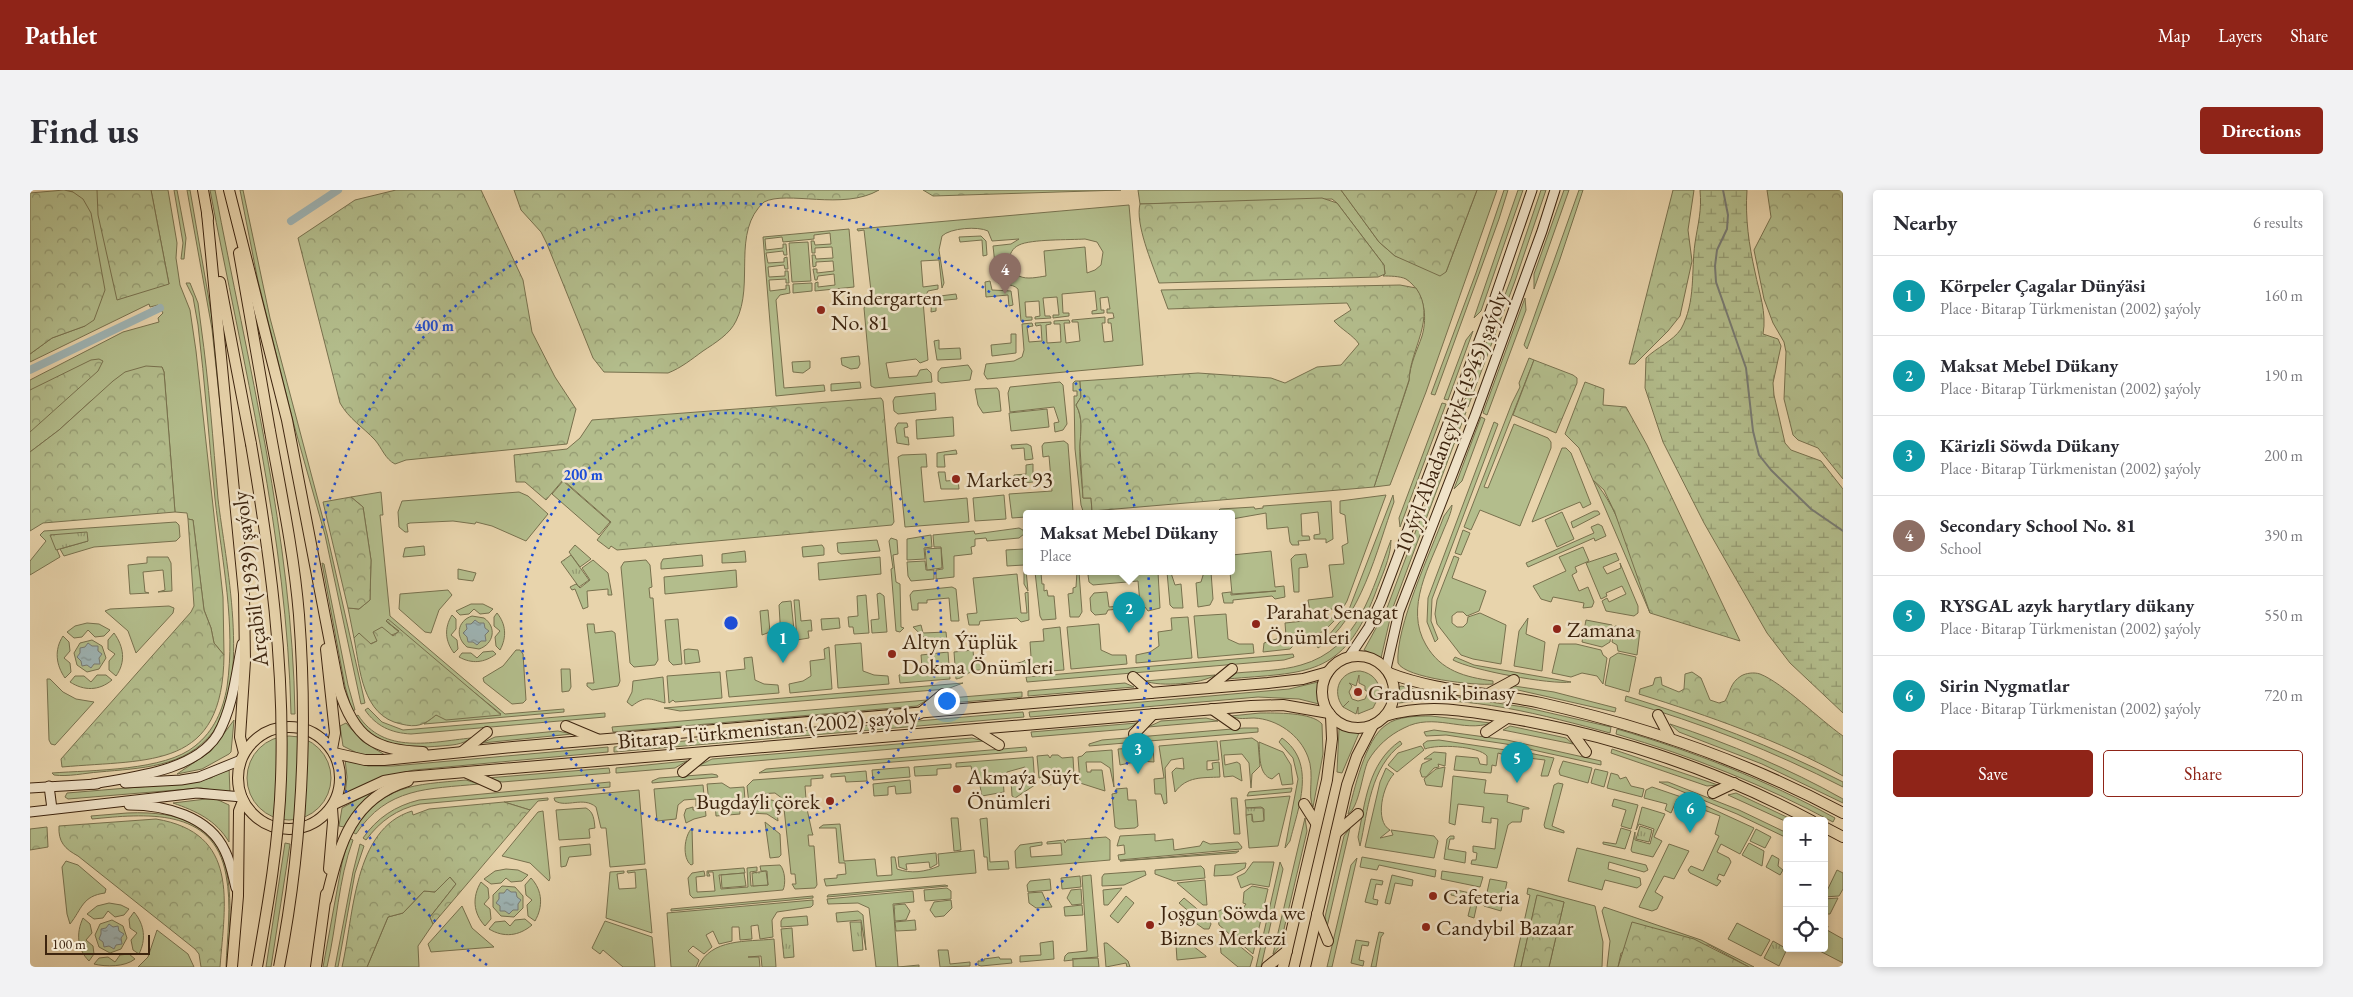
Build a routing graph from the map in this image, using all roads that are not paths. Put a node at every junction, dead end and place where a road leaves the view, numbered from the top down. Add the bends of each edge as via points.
1 (202, 190) edge
2 (228, 190) edge
3 (1532, 190) edge
4 (1555, 190) edge
5 (207, 213) junction
6 (319, 583) junction
7 (246, 630) junction
8 (1349, 657) junction
9 (1232, 669) dead end
10 (1387, 671) junction
11 (1328, 672) junction
12 (1133, 677) dead end
13 (1514, 680) dead end
14 (1210, 687) junction
15 (1151, 693) junction
16 (1490, 693) junction
17 (943, 694) dead end
18 (1212, 709) junction
19 (919, 714) junction
20 (1153, 714) junction
21 (1330, 714) junction
22 (1658, 715) dead end
23 (1385, 716) junction
24 (1507, 718) junction
25 (1235, 725) dead end
26 (1373, 725) junction
27 (566, 726) dead end
28 (975, 730) junction
29 (1571, 731) junction
30 (487, 732) dead end
31 (1486, 732) dead end
32 (1134, 734) dead end
33 (1669, 736) junction
34 (600, 740) junction
35 (999, 745) dead end
36 (333, 751) junction
37 (706, 752) junction
38 (1586, 752) dead end
39 (462, 753) junction
40 (243, 757) junction
41 (683, 772) dead end
42 (467, 773) junction
43 (444, 774) junction
44 (1734, 783) junction
45 (92, 784) junction
46 (49, 786) junction
47 (496, 786) dead end
48 (30, 788) edge
49 (1714, 794) dead end
50 (242, 799) junction
51 (1304, 804) dead end
52 (94, 805) junction
53 (333, 806) junction
54 (52, 810) junction
55 (30, 812) edge
56 (1843, 813) edge
57 (1358, 814) dead end
58 (1804, 817) edge
59 (1316, 823) junction
60 (1828, 829) edge
61 (1336, 833) junction
62 (1843, 837) edge
63 (238, 896) junction
64 (326, 900) junction
65 (1317, 914) junction
66 (321, 934) junction
67 (1328, 941) dead end
68 (1287, 951) junction
69 (232, 967) edge
70 (257, 967) edge
71 (279, 967) edge
72 (310, 967) edge
73 (316, 967) edge
74 (1268, 967) edge
75 (1283, 967) edge
76 (1305, 967) edge

1 - 5 main road, Arçabil (1939) şaýoly
2 - 6 main road via 286,420
2 - 71 main road, Arçabil (1939) şaýoly, bridge via 287,522 299,614 303,779 291,907
3 - 8 main road, 10 ýyl Abadançylyk (1945) şaýoly via 1382,601
4 - 10 main road, 10 ýyl Abadançylyk (1945) şaýoly via 1476,413 1399,612
5 - 7 main road
5 - 70 main road, Arçabil (1939) şaýoly, bridge via 251,444 269,550 279,637 281,781 268,905
6 - 36 main road via 334,726
6 - 39 main road via 339,689 345,710 359,730 391,750
7 - 40 main road via 240,737
7 - 45 main road via 231,699 211,744 185,762 164,770
8 - 10 main road via 1369,658
8 - 11 main road via 1339,661
9 - 14 main road
10 - 16 main road via 1430,686
10 - 23 main road via 1394,687 1394,698
11 - 14 main road, Bitarap Türkmenistan (2002) şaýoly via 1283,682
11 - 21 main road via 1322,692
12 - 15 main road
13 - 16 main road
14 - 15 main road, Bitarap Türkmenistan (2002) şaýoly
15 - 19 main road, Bitarap Türkmenistan (2002) şaýoly
16 - 33 main road
17 - 19 main road
18 - 20 main road, Bitarap Türkmenistan (2002) şaýoly
18 - 21 main road, Bitarap Türkmenistan (2002) şaýoly via 1283,706
18 - 25 main road
19 - 34 main road, Bitarap Türkmenistan (2002) şaýoly
20 - 28 main road, Bitarap Türkmenistan (2002) şaýoly
20 - 32 main road
21 - 26 main road via 1348,727
21 - 59 main road via 1330,765
22 - 33 main road
23 - 24 main road via 1437,708
23 - 26 main road
24 - 29 main road
24 - 31 main road
26 - 61 main road via 1353,765
27 - 34 main road
28 - 35 main road
28 - 37 main road, Bitarap Türkmenistan (2002) şaýoly
29 - 38 main road
29 - 44 main road via 1686,764
30 - 39 main road
33 - 56 main road via 1759,771
34 - 39 main road, Bitarap Türkmenistan (2002) şaýoly
36 - 39 main road, Bitarap Türkmenistan (2002) şaýoly via 365,760
36 - 40 main road via 322,738 294,727 266,733
36 - 53 main road via 341,779
37 - 41 main road
37 - 42 main road, Bitarap Türkmenistan (2002) şaýoly
40 - 45 main road via 214,772 190,779
40 - 50 main road via 238,779
42 - 43 main road, Bitarap Türkmenistan (2002) şaýoly
42 - 47 main road
43 - 53 main road, Bitarap Türkmenistan (2002) şaýoly via 384,780
43 - 64 main road via 391,788 363,809 346,832
44 - 49 main road
44 - 58 main road
45 - 46 main road
46 - 48 main road
46 - 54 main road
50 - 52 main road via 198,793
50 - 53 main road via 254,815 268,825 286,830 303,828 319,820
50 - 63 main road via 239,811
51 - 59 main road
52 - 54 main road
52 - 63 main road via 162,808 198,821 214,834 225,850
53 - 64 main road
54 - 55 main road
57 - 61 main road
59 - 68 main road
60 - 62 main road
61 - 65 main road
63 - 69 main road
64 - 66 main road
65 - 67 main road
65 - 76 main road
66 - 72 main road
66 - 73 main road
68 - 74 main road
68 - 75 main road

